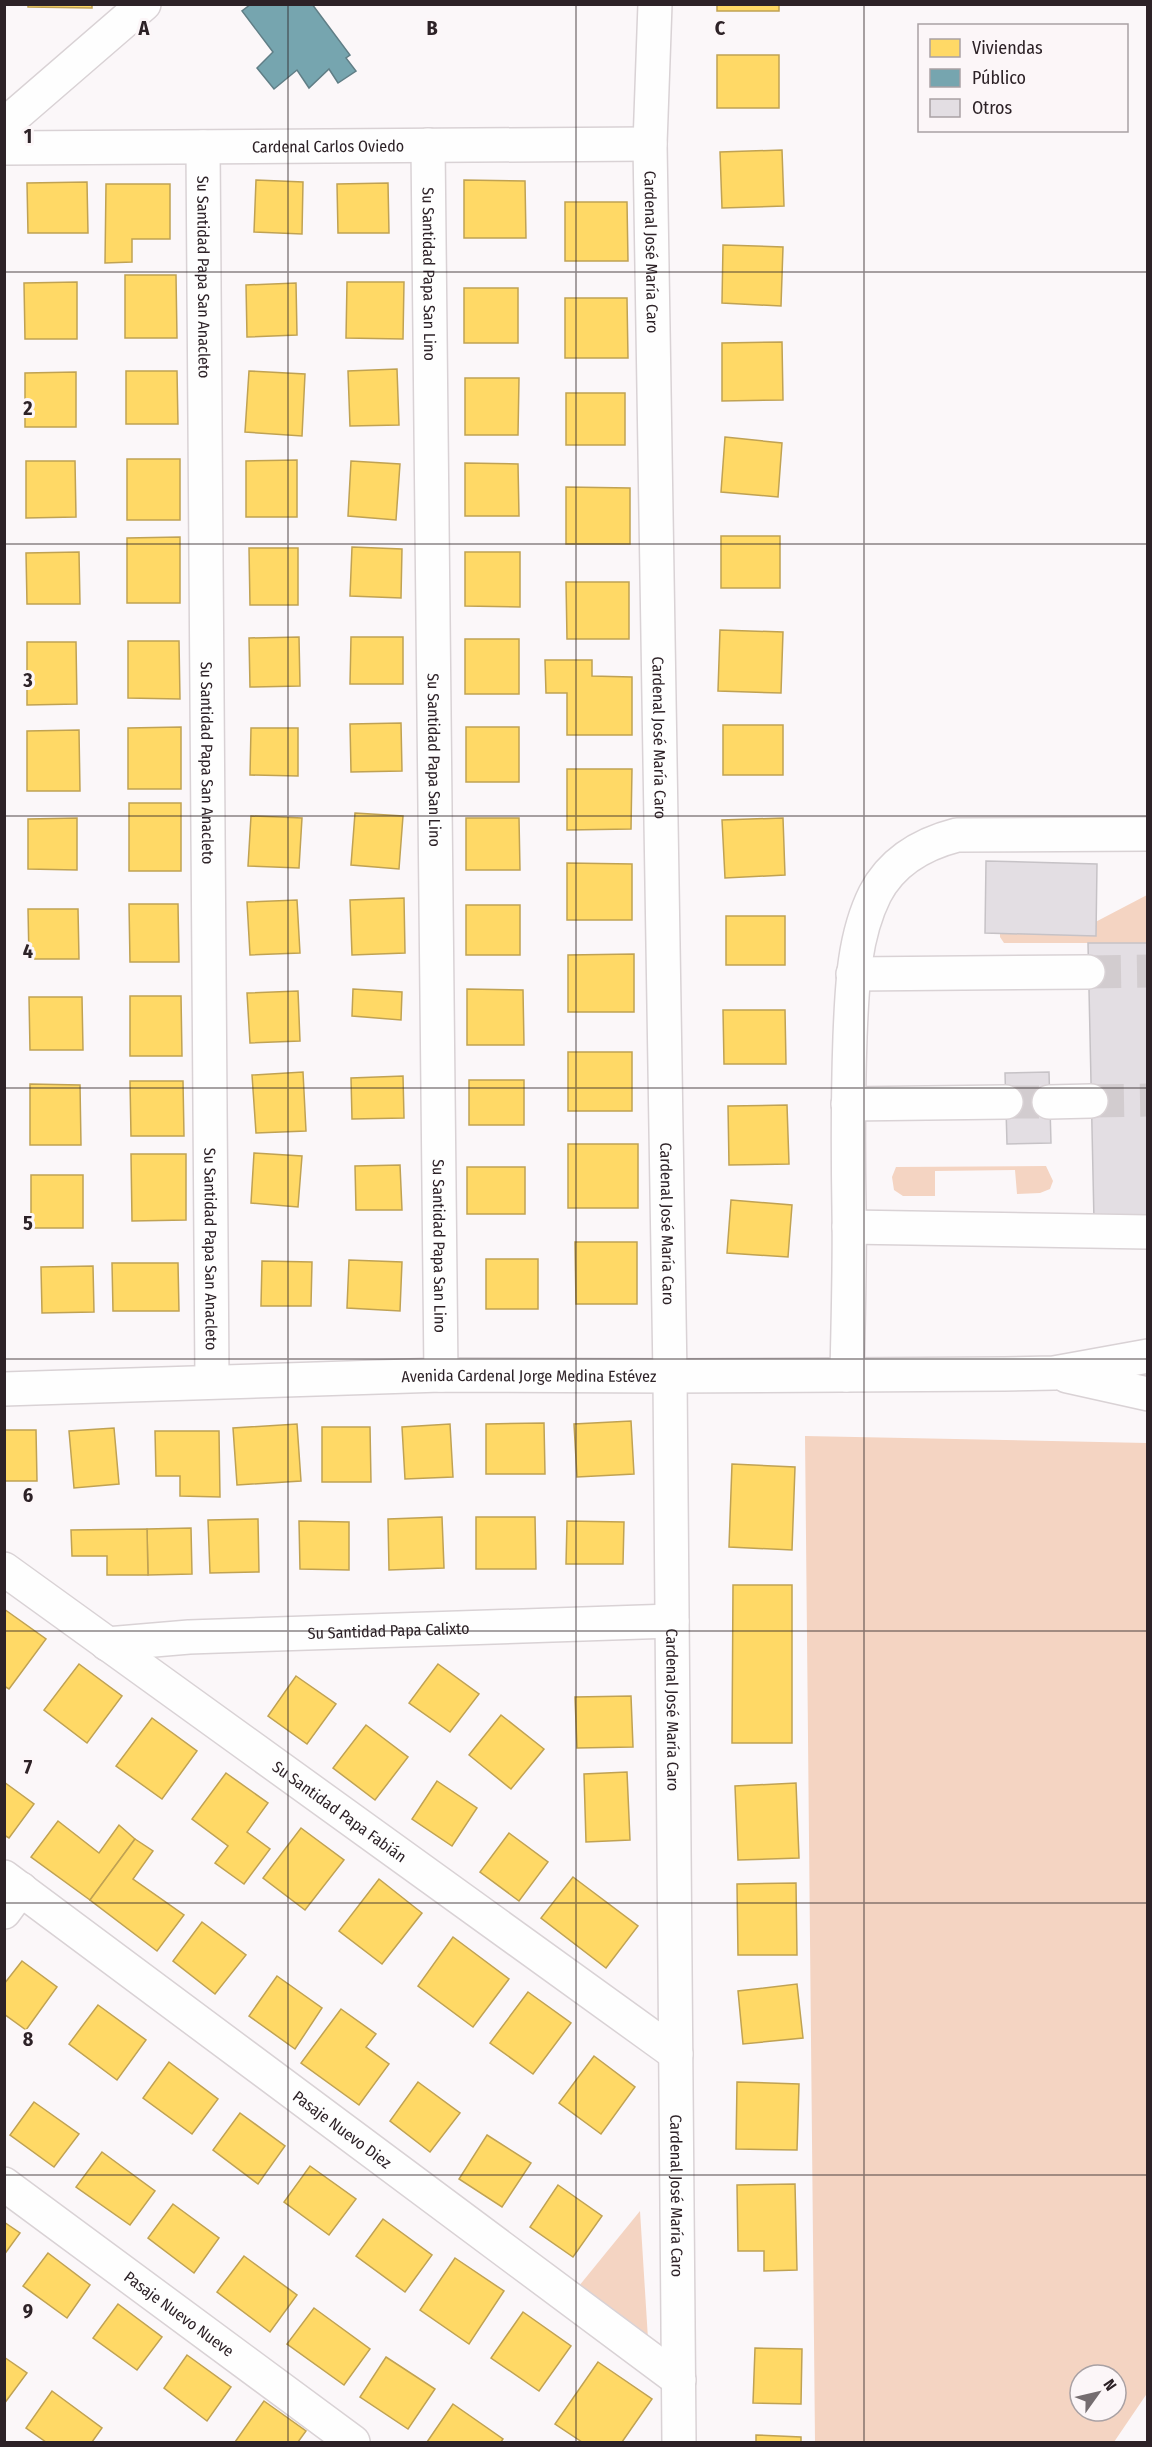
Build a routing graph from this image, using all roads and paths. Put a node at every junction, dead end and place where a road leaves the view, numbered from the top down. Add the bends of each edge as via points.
1 (144, 4) edge
2 (655, 4) edge
3 (4, 125) edge
4 (650, 144) junction
5 (428, 146) junction
6 (203, 147) junction
7 (4, 148) edge
8 (1148, 834) edge
9 (1088, 972) tunnel mouth
10 (853, 974) junction
11 (1091, 1101) tunnel mouth
12 (1006, 1102) tunnel mouth
13 (1049, 1102) tunnel mouth
14 (848, 1104) junction
15 (849, 1227) junction
16 (1148, 1232) edge
17 (1148, 1356) edge
18 (1054, 1373) junction
19 (441, 1375) junction
20 (847, 1375) junction
21 (670, 1376) junction
22 (213, 1381) junction
23 (4, 1389) edge
24 (1148, 1395) edge
25 (4, 1569) edge
26 (672, 1621) junction
27 (107, 1644) junction
28 (10, 1893) edge
29 (676, 2054) junction
30 (4, 2184) edge
31 (679, 2380) junction
32 (353, 2442) edge
33 (679, 2442) edge

1 - 3 street
2 - 4 street, Cardenal José María Caro
4 - 5 street, Cardenal Carlos Oviedo
4 - 21 street, Cardenal José María Caro
5 - 6 street, Cardenal Carlos Oviedo
5 - 19 street, Su Santidad Papa San Lino
6 - 7 street, Cardenal Carlos Oviedo
6 - 22 street, Su Santidad Papa San Anacleto
8 - 10 street via 957,835 917,849 900,862 876,893
9 - 10 street
10 - 14 street
11 - 13 street
12 - 14 street
14 - 15 street
15 - 16 street
15 - 20 street
17 - 18 street, Avenida Cardenal Jorge Medina Estévez
18 - 20 street, Avenida Cardenal Jorge Medina Estévez
18 - 24 street, Avenida Cardenal Jorge Medina Estévez
19 - 21 street, Avenida Cardenal Jorge Medina Estévez
19 - 22 street, Avenida Cardenal Jorge Medina Estévez
20 - 21 street, Avenida Cardenal Jorge Medina Estévez
21 - 26 street, Cardenal José María Caro
22 - 23 street, Avenida Cardenal Jorge Medina Estévez
25 - 27 street, Su Santidad Papa Fabián
26 - 27 street, Su Santidad Papa Calixto via 189,1637
26 - 29 street, Cardenal José María Caro
27 - 29 street, Su Santidad Papa Fabián
28 - 31 street, Pasaje Nuevo Diez
29 - 31 street, Cardenal José María Caro
30 - 32 street, Pasaje Nuevo Nueve
31 - 33 street, Cardenal José María Caro

